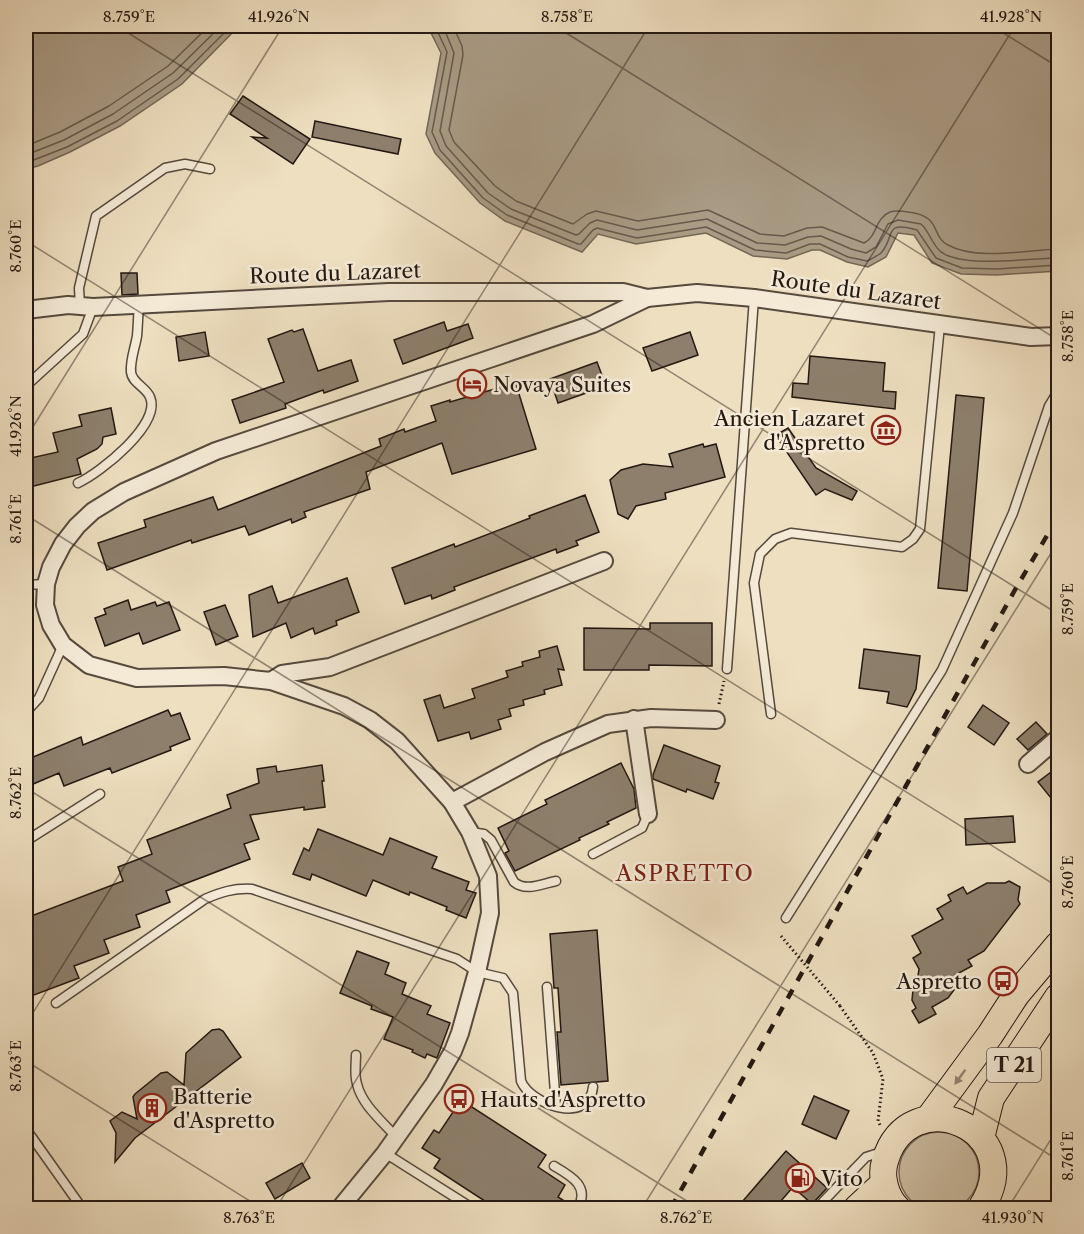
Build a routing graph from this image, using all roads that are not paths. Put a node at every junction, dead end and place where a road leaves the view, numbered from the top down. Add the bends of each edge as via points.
1 (210, 169) dead end
2 (647, 298) junction
3 (754, 298) junction
4 (139, 304) junction
5 (86, 307) junction
6 (26, 310) edge
7 (940, 325) junction
8 (1059, 336) edge
9 (26, 386) edge
10 (1059, 391) edge
11 (78, 483) dead end
12 (604, 561) dead end
13 (46, 584) junction
14 (26, 585) edge
15 (63, 645) junction
16 (727, 669) road end
17 (271, 681) junction
18 (26, 712) edge
19 (771, 714) dead end
20 (634, 719) junction
21 (716, 720) road end
22 (1059, 738) edge
23 (1028, 764) dead end
24 (100, 794) dead end
25 (452, 802) junction
26 (648, 814) joint
27 (470, 831) junction
28 (26, 841) edge
29 (593, 854) dead end
30 (556, 881) dead end
31 (786, 918) dead end
32 (1059, 945) edge
33 (477, 972) junction
34 (547, 987) dead end
35 (1059, 997) edge
36 (56, 1002) dead end
37 (356, 1055) dead end
38 (593, 1087) dead end
39 (556, 1106) junction
40 (929, 1118) junction
41 (26, 1129) edge
42 (396, 1137) junction
43 (981, 1138) junction
44 (888, 1150) junction
45 (385, 1153) junction
46 (554, 1166) dead end
47 (884, 1183) junction
48 (82, 1209) edge
49 (340, 1209) edge
50 (472, 1209) edge
51 (578, 1209) edge
52 (817, 1209) edge
53 (857, 1209) edge
54 (897, 1209) edge
55 (981, 1209) edge

1 - 5 lane via 185,164 165,168 96,216 80,288
2 - 3 street, Route du Lazaret via 697,293
2 - 4 street, Route du Lazaret via 623,292 401,292
2 - 13 street, Route du Lazaret via 593,324 216,451 124,492 77,526 63,544
3 - 7 street, Route du Lazaret
3 - 16 lane
4 - 5 street, Route du Lazaret
4 - 11 lane via 131,371 150,396 150,416 132,440 95,474
5 - 6 street, Route du Lazaret
5 - 9 lane via 83,334
7 - 8 street, Route du Lazaret via 1031,337
7 - 19 lane via 920,529 913,538 902,547 791,533 775,539 760,554 754,583
10 - 31 lane via 1049,406 1013,513 942,670
12 - 17 street via 330,668 282,674
13 - 14 lane
13 - 15 street via 45,605
15 - 17 street via 89,665 137,678 224,676
15 - 18 lane via 39,698
17 - 25 street via 344,706 370,720 397,741
20 - 21 street
20 - 25 street via 608,723 566,742
20 - 26 street
22 - 23 street
24 - 28 lane
25 - 27 street
26 - 29 lane via 642,828
27 - 30 lane via 491,840 519,887
27 - 33 street via 485,867 490,913
32 -> 40 main road, T 21 via 1016,995
33 - 36 lane via 457,959 252,889 239,888 223,891 186,910
33 - 39 lane via 503,978 508,983 513,993 520,1081 533,1096
33 - 42 street via 453,1051
34 - 39 lane
35 - 43 main road, T 21 via 991,1098
37 - 42 lane via 356,1083 373,1112
38 - 39 lane via 586,1105 562,1109
40 - 43 main road via 949,1118 966,1125
40 - 44 main road via 905,1129
41 - 48 lane
42 - 45 street
43 - 55 main road via 989,1150 993,1180
44 - 47 main road
44 - 52 lane via 866,1157
45 - 49 street
45 - 50 lane
46 - 51 lane via 580,1185 583,1194
47 - 53 main road
47 - 54 main road

